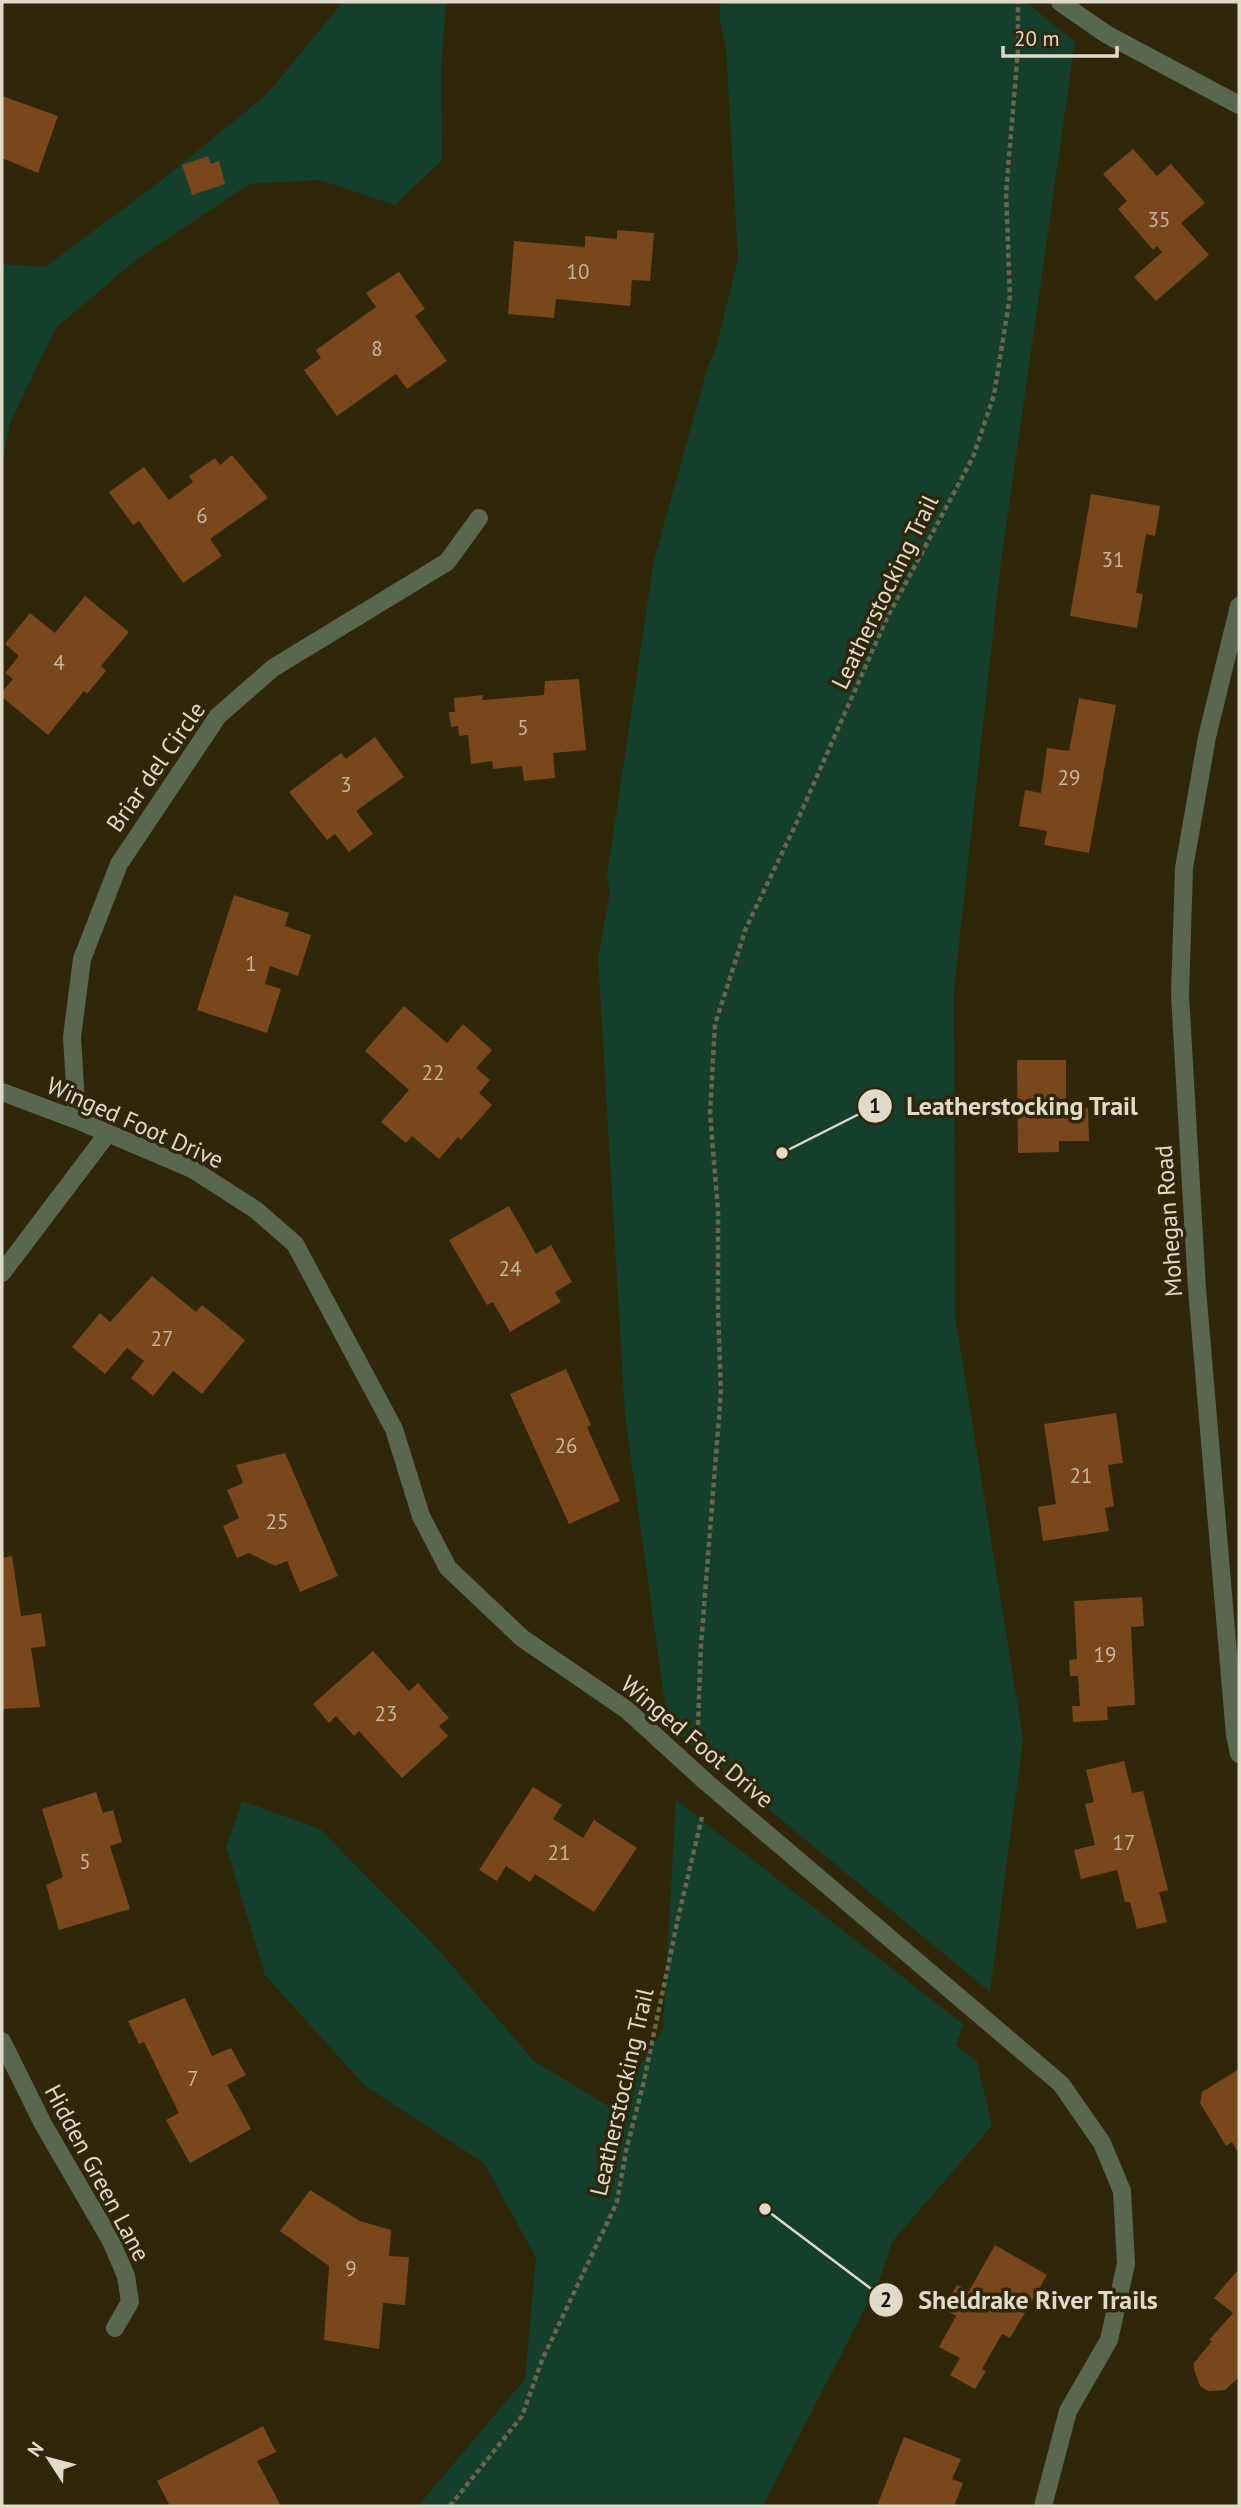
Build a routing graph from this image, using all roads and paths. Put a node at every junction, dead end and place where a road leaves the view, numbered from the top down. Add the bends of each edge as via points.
1 (1018, 2) edge
2 (1060, 2) edge
3 (1239, 105) edge
4 (479, 518) dead end
5 (1239, 606) edge
6 (2, 1092) edge
7 (77, 1120) junction
8 (108, 1133) junction
9 (2, 1273) edge
10 (698, 1725) dead end
11 (1239, 1754) edge
12 (703, 1813) dead end
13 (2, 2041) edge
14 (115, 2328) dead end
15 (450, 2506) edge
16 (1043, 2506) edge

1 - 10 path, Leatherstocking Trail via 1016,90 1006,193 1010,296 994,395 973,457 887,620 746,928 715,1024 710,1113 718,1210 721,1391
2 - 3 street via 1106,34
4 - 7 street, Briar del Circle via 447,562 273,668 218,716 119,864 82,960 72,1037
5 - 11 street, Mohegan Road via 1207,737 1184,868 1180,995 1199,1303
6 - 7 street, Winged Foot Drive
7 - 8 street, Winged Foot Drive
8 - 9 street
8 - 16 street, Winged Foot Drive via 192,1170 256,1210 295,1244 394,1429 421,1516 448,1568 522,1638 628,1710 706,1782 1061,2084 1102,2143 1122,2191 1126,2264 1108,2340 1068,2411
12 - 15 path, Leatherstocking Trail via 617,2202 542,2360 522,2416
13 - 14 street, Hidden Green Lane via 126,2276 130,2302

